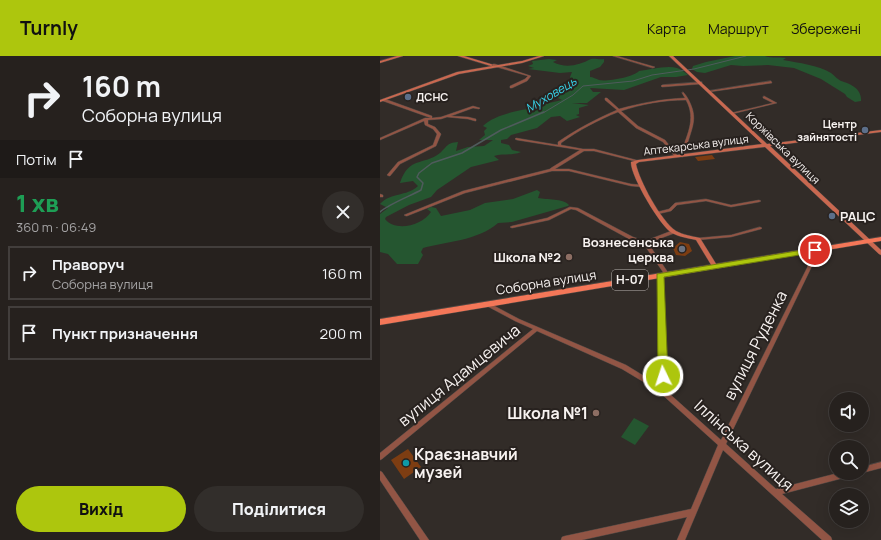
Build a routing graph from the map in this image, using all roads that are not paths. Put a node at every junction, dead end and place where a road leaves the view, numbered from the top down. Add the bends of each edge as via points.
1 (402, 56) edge
2 (460, 56) edge
3 (542, 56) edge
4 (614, 56) edge
5 (671, 56) edge
6 (380, 62) edge
7 (494, 65) junction
8 (654, 67) dead end
9 (771, 82) dead end
10 (701, 83) junction
11 (662, 86) dead end
12 (511, 87) dead end
13 (709, 91) junction
14 (683, 93) dead end
15 (764, 97) dead end
16 (687, 99) junction
17 (606, 100) dead end
18 (382, 101) edge
19 (479, 108) dead end
20 (617, 110) junction
21 (732, 113) junction
22 (446, 116) junction
23 (427, 119) junction
24 (475, 120) dead end
25 (881, 131) edge
26 (380, 139) edge
27 (517, 139) dead end
28 (560, 145) junction
29 (766, 146) junction
30 (583, 150) junction
31 (676, 156) junction
32 (682, 156) junction
33 (636, 162) junction
34 (552, 170) junction
35 (389, 176) dead end
36 (642, 186) junction
37 (759, 201) dead end
38 (658, 213) junction
39 (406, 215) dead end
40 (512, 227) dead end
41 (760, 228) dead end
42 (673, 232) junction
43 (698, 239) junction
44 (881, 239) edge
45 (869, 241) junction
46 (644, 242) junction
47 (815, 250) junction
48 (881, 253) edge
49 (715, 267) junction
50 (663, 275) junction
51 (487, 304) junction
52 (380, 322) edge
53 (536, 328) junction
54 (659, 388) junction
55 (722, 444) junction
56 (380, 457) edge
57 (881, 465) edge
58 (869, 468) edge
59 (380, 474) edge
60 (829, 478) edge
61 (776, 492) junction
62 (693, 512) junction
63 (425, 540) edge
64 (565, 540) edge
65 (681, 540) edge
66 (828, 540) edge

1 - 6 street
2 - 7 street
3 - 7 street via 522,62
4 - 8 street
5 - 10 street, Коржівська вулиця
7 - 12 street via 530,76
7 - 18 street via 447,76
9 - 13 street
10 - 11 street
10 - 13 street, Коржівська вулиця
13 - 21 street, Коржівська вулиця
14 - 16 street
15 - 21 street via 776,103
16 - 20 street via 664,99
16 - 32 street via 694,119
17 - 20 street
18 - 23 street via 432,117
19 - 22 street via 474,107
20 - 28 street via 578,131 559,143
20 - 31 street via 637,128 660,138
21 - 29 street, Коржівська вулиця
22 - 23 street
22 - 24 street
23 - 26 street
23 - 35 street via 426,124 439,134 434,146 398,164
25 - 29 street, Аптекарська вулиця
27 - 28 street
28 - 30 street
29 - 32 street, Аптекарська вулиця
29 - 45 street, Коржівська вулиця
30 - 33 street via 594,150
30 - 34 street
31 - 32 street, Аптекарська вулиця
31 - 33 street, Аптекарська вулиця
33 - 36 street via 633,168
34 - 36 street via 569,170
34 - 39 street via 464,192
36 - 38 street
37 - 38 street via 731,206 706,200 676,204 670,210
38 - 42 street
40 - 46 street via 548,219 570,208 577,209 631,238
41 - 43 street via 730,236
42 - 43 street
42 - 46 street
43 - 49 street
44 - 45 main road, Соборна вулиця / Н-07
45 - 47 main road, Соборна вулиця / Н-07
45 - 48 street, Коржівська вулиця
46 - 50 street
47 - 49 main road, Соборна вулиця / Н-07
47 - 55 street, вулиця Руденка via 810,268
49 - 50 main road, Соборна вулиця / Н-07
50 - 51 main road, Соборна вулиця / Н-07
50 - 54 street via 663,376
51 - 52 main road, Соборна вулиця / Н-07
51 - 53 street, Іллінська вулиця
53 - 54 street, Іллінська вулиця via 624,367
53 - 56 street, вулиця Адамцевича
54 - 55 street, Іллінська вулиця
55 - 61 street, Іллінська вулиця
55 - 62 street, вулиця Руденка
57 - 58 street
59 - 63 street
60 - 61 street
61 - 66 street, Іллінська вулиця
62 - 64 street
62 - 65 street, вулиця Руденка

